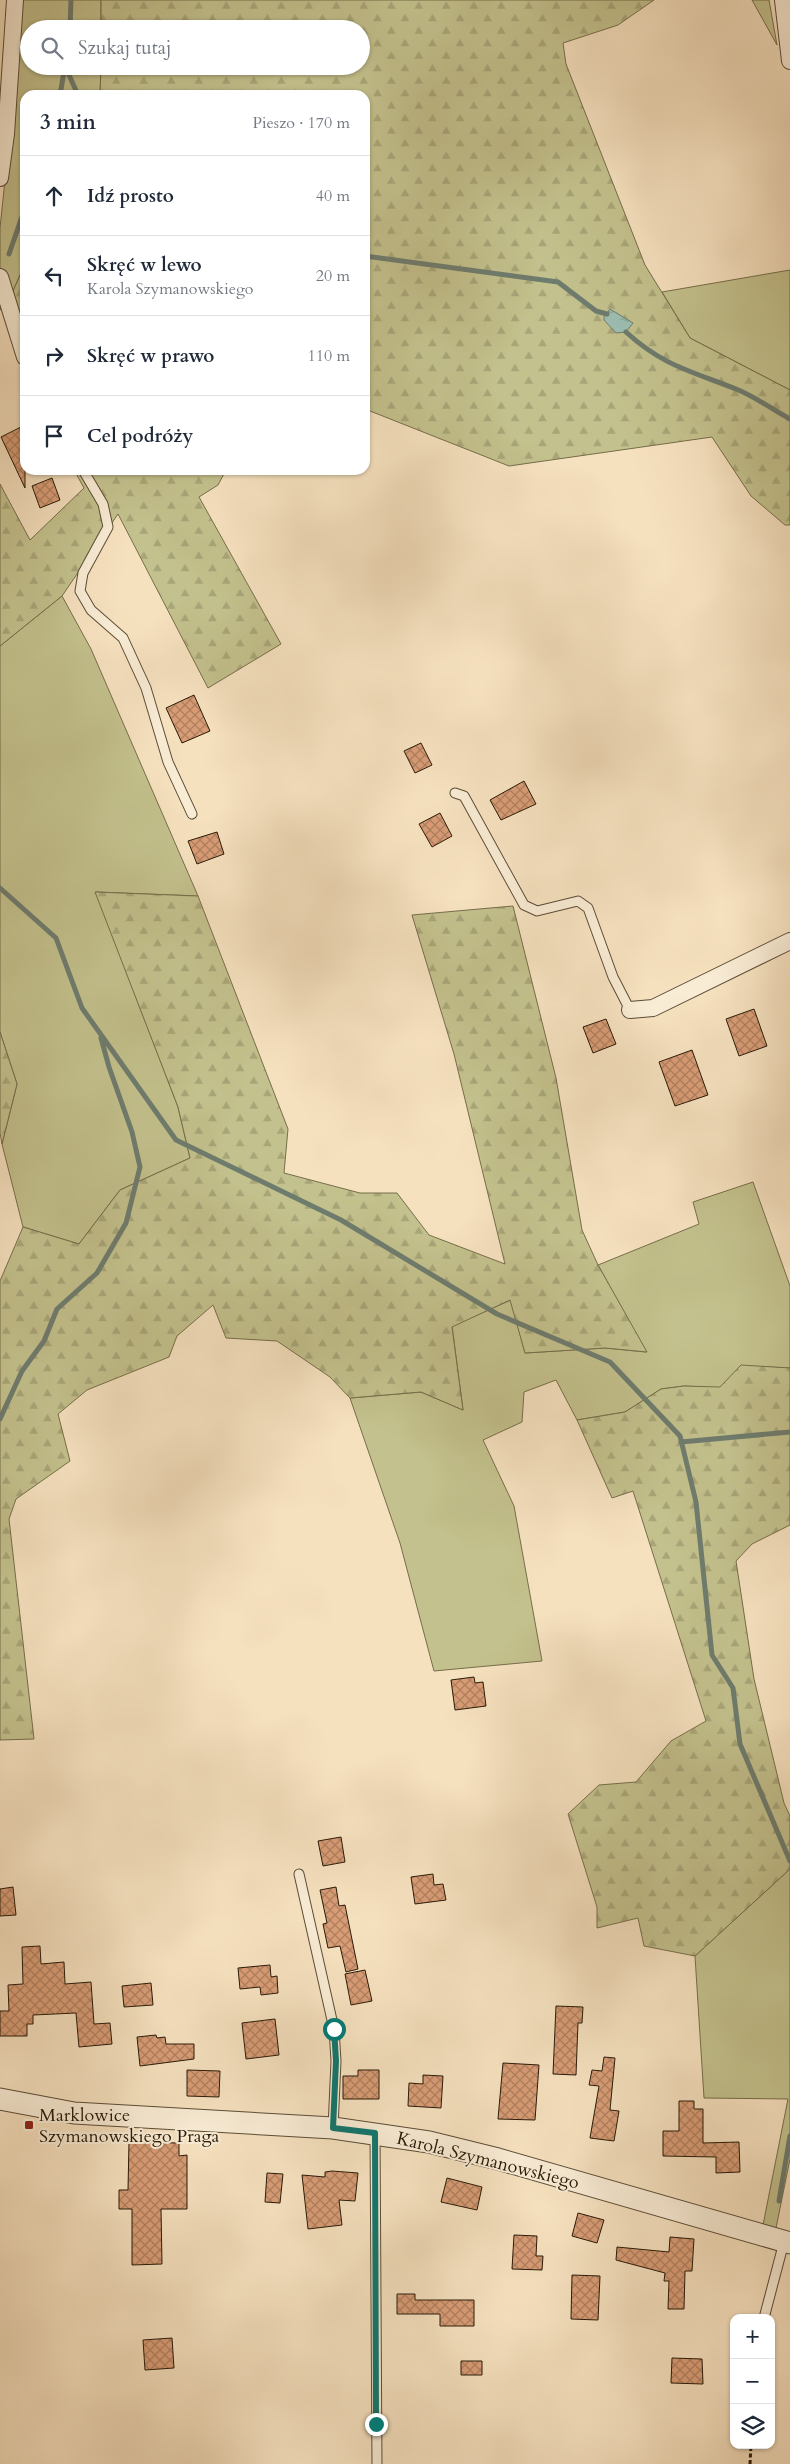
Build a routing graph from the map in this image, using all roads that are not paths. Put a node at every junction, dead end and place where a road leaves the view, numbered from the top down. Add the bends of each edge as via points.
1 (15, 0) edge
2 (783, 0) edge
3 (790, 61) edge
4 (0, 178) edge
5 (0, 277) edge
6 (20, 341) edge
7 (86, 475) edge
8 (455, 793) dead end
9 (192, 814) dead end
10 (790, 941) edge
11 (630, 1010) joint
12 (299, 1874) dead end
13 (0, 2099) edge
14 (333, 2128) junction
15 (375, 2133) junction
16 (787, 2242) edge
17 (765, 2314) edge
18 (377, 2464) edge

1 - 4 street
2 - 3 street
5 - 6 street
7 - 9 lane via 103,504 108,527 83,573 80,591 91,610 123,638 146,688 168,762
8 - 11 lane via 464,796 524,905 537,911 578,902 588,908 613,977
10 - 11 street via 653,1008
12 - 14 lane via 334,2029
13 - 14 street, Karola Szymanowskiego via 74,2113
14 - 15 street, Karola Szymanowskiego
15 - 16 street, Karola Szymanowskiego via 498,2159
15 - 18 lane
16 - 17 lane

